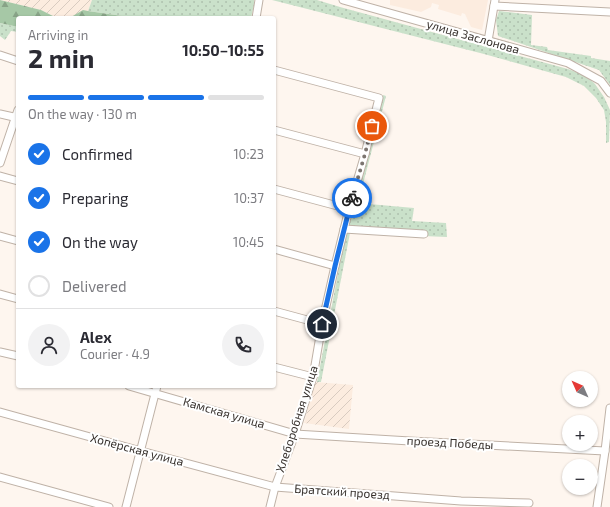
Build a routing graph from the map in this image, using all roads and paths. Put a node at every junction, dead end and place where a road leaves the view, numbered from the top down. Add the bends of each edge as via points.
1 (259, 0) edge
2 (343, 0) edge
3 (494, 3) edge
4 (610, 12) edge
5 (256, 16) edge
6 (488, 41) junction
7 (0, 55) edge
8 (16, 60) edge
9 (276, 71) edge
10 (610, 93) edge
11 (0, 114) edge
12 (16, 118) edge
13 (16, 121) edge
14 (276, 131) edge
15 (365, 154) junction
16 (0, 163) edge
17 (0, 176) edge
18 (16, 180) edge
19 (276, 190) edge
20 (349, 208) junction
21 (344, 229) junction
22 (424, 234) dead end
23 (0, 236) edge
24 (16, 240) edge
25 (276, 250) edge
26 (335, 266) junction
27 (0, 294) edge
28 (16, 298) edge
29 (276, 312) edge
30 (322, 324) junction
31 (0, 352) edge
32 (16, 356) edge
33 (276, 368) edge
34 (313, 377) junction
35 (142, 388) edge
36 (156, 390) edge
37 (610, 408) edge
38 (0, 412) edge
39 (295, 434) junction
40 (141, 451) junction
41 (605, 451) junction
42 (0, 477) edge
43 (275, 487) junction
44 (529, 503) dead end
45 (461, 504) edge
46 (109, 507) edge
47 (126, 507) edge
48 (270, 507) edge
49 (597, 507) edge

1 - 5 street
2 - 6 street, улица Заслонова
3 - 4 street
3 - 6 street
6 - 10 street, улица Заслонова via 568,64 601,81
7 - 8 street
9 - 15 street, Хлеборобная улица via 379,98
11 - 12 street
13 - 16 street
14 - 15 street
15 - 20 street, Хлеборобная улица
17 - 18 street
19 - 20 street
20 - 21 street, Хлеборобная улица
21 - 22 street
21 - 26 street, Хлеборобная улица
23 - 24 street
25 - 26 street
26 - 30 street, Хлеборобная улица
27 - 28 street
29 - 30 street
30 - 34 street, Хлеборобная улица
31 - 32 street
33 - 34 street
34 - 39 street, Хлеборобная улица
35 - 36 street, Камская улица
36 - 39 street, Камская улица
36 - 40 street
37 - 41 street
38 - 40 street, Хопёрская улица
39 - 41 street, проезд Победы
39 - 43 street, Хлеборобная улица
40 - 43 street, Хопёрская улица
40 - 47 street
41 - 49 street
42 - 46 street
43 - 45 street, Братский проезд
43 - 48 street, Хлеборобная улица
44 - 45 street, Братский проезд

